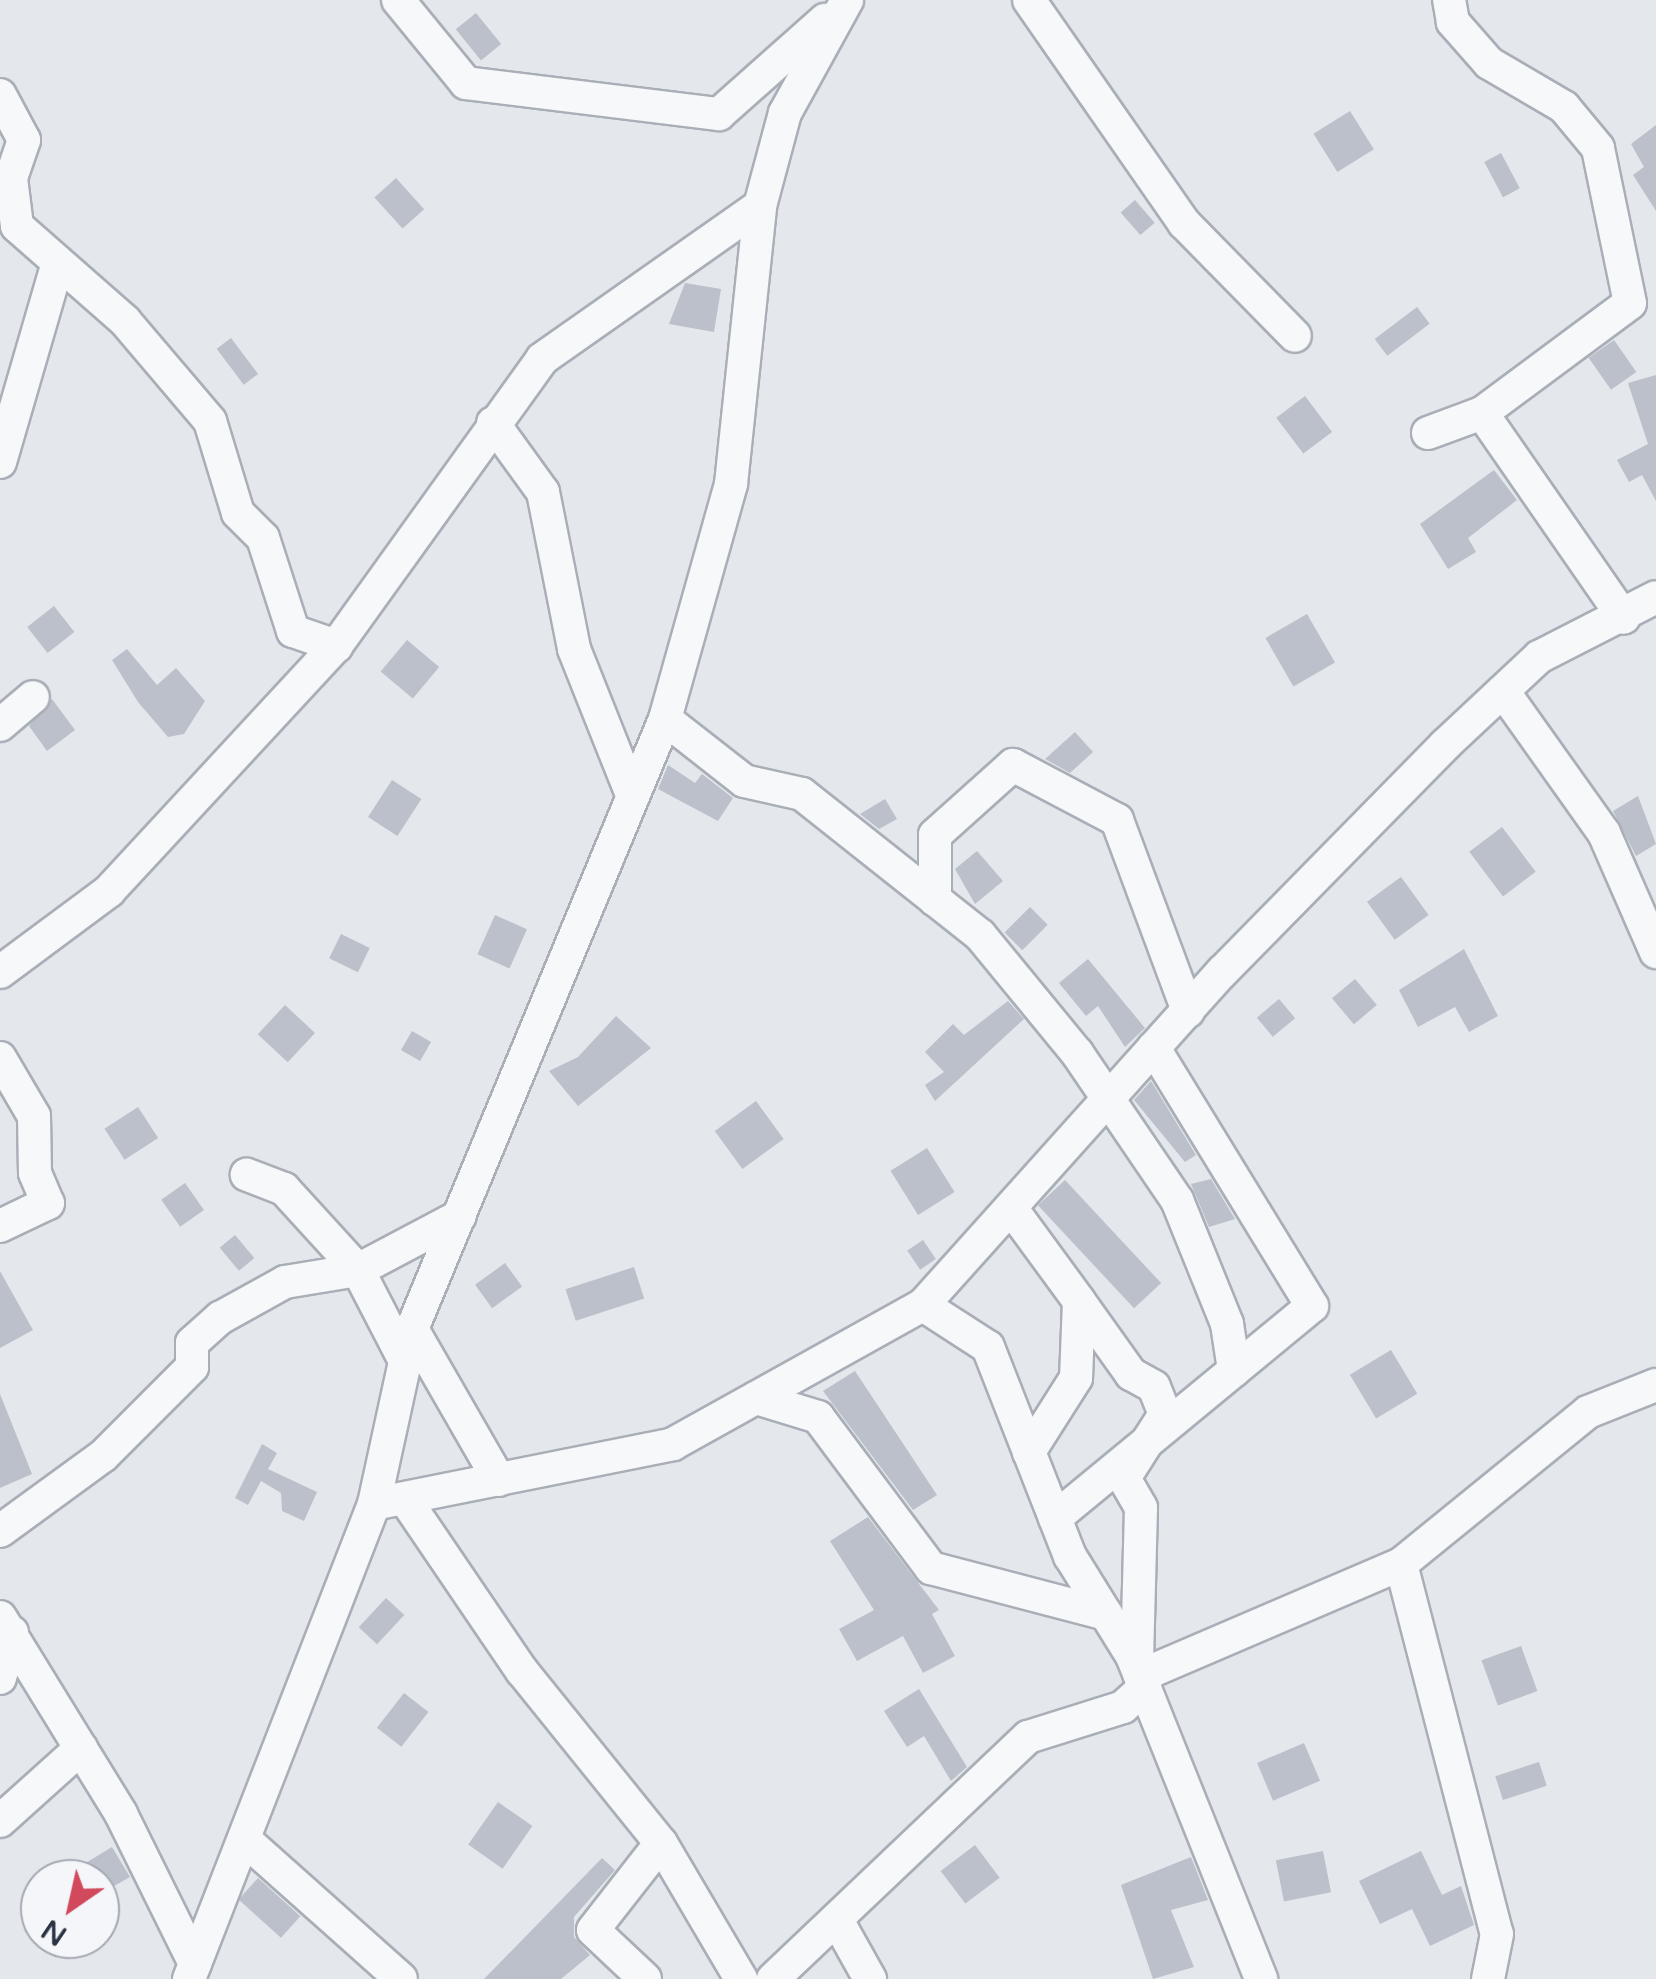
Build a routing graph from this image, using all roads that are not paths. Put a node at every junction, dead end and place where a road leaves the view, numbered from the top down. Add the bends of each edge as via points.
1 (398, 0) edge
2 (1029, 0) edge
3 (1448, 0) edge
4 (0, 95) edge
5 (760, 206) junction
6 (56, 270) junction
7 (1295, 336) dead end
8 (1482, 413) junction
9 (493, 423) junction
10 (1428, 433) dead end
11 (0, 462) edge
12 (1656, 597) edge
13 (1624, 618) junction
14 (336, 646) junction
15 (1503, 690) junction
16 (33, 698) dead end
17 (665, 719) junction
18 (0, 725) edge
19 (631, 792) junction
20 (935, 900) junction
21 (1656, 952) edge
22 (0, 972) edge
23 (1188, 1011) junction
24 (1154, 1048) junction
25 (0, 1058) edge
26 (1106, 1102) junction
27 (247, 1175) dead end
28 (1011, 1208) junction
29 (460, 1216) junction
30 (0, 1226) edge
31 (358, 1270) junction
32 (1079, 1300) junction
33 (924, 1305) junction
34 (408, 1345) junction
35 (1234, 1370) junction
36 (1656, 1385) edge
37 (756, 1398) junction
38 (1159, 1432) junction
39 (1029, 1452) junction
40 (499, 1480) junction
41 (391, 1503) junction
42 (1055, 1518) junction
43 (0, 1531) edge
44 (1401, 1564) junction
45 (1106, 1614) junction
46 (6, 1625) edge
47 (1140, 1677) junction
48 (0, 1678) edge
49 (81, 1748) junction
50 (0, 1821) edge
51 (244, 1840) junction
52 (661, 1843) junction
53 (837, 1920) junction
54 (192, 1972) edge
55 (402, 1979) edge
56 (645, 1979) edge
57 (741, 1979) edge
58 (774, 1979) edge
59 (870, 1979) edge
60 (1262, 1979) edge
61 (1488, 1979) edge

1 - 5 street via 466,83 718,114 847,0 785,114
2 - 7 street via 1184,224
3 - 8 street via 1453,22 1488,63 1564,107 1598,148 1630,303
4 - 6 street via 24,140 11,178 17,226
5 - 9 street via 542,359
5 - 17 street via 732,484
6 - 11 street
6 - 14 street via 125,322 210,421 238,512 263,538 293,630
8 - 10 street
8 - 13 street
9 - 14 street
9 - 19 street via 544,492 574,649
12 - 13 street
13 - 15 street via 1539,657
14 - 22 street via 109,891
15 - 21 street via 1604,833
15 - 23 street
16 - 18 street
17 - 19 street
17 - 20 street via 744,782 802,794
19 - 29 street via 562,982
20 - 23 street via 935,835 1013,765 1117,820
20 - 26 street via 980,935
23 - 24 street
24 - 26 street
24 - 35 street via 1312,1306
25 - 30 street via 34,1116 35,1173 48,1204
26 - 28 street
26 - 35 street via 1177,1200 1227,1324
27 - 31 street via 284,1189
28 - 32 street
28 - 33 street
29 - 31 street
29 - 34 street
31 - 34 street
31 - 43 street via 285,1282 220,1318 192,1342 192,1367 103,1456
32 - 38 street via 1131,1374 1154,1387 1166,1414
32 - 39 street via 1076,1378
33 - 37 street
33 - 39 street via 988,1348
34 - 40 street
34 - 41 street
35 - 38 street
36 - 44 street via 1588,1412
37 - 40 street via 673,1444
37 - 45 street via 818,1417 932,1568
38 - 42 street
38 - 47 street via 1124,1478 1141,1508
39 - 42 street
40 - 41 street
41 - 51 street
41 - 52 street
42 - 45 street
44 - 47 street
44 - 61 street via 1498,1934
45 - 47 street
46 - 48 street
46 - 49 street
47 - 53 street via 1123,1706 1028,1737
47 - 60 street
49 - 50 street
49 - 54 street
51 - 54 street
51 - 55 street
52 - 56 street via 593,1930
52 - 57 street
53 - 58 street
53 - 59 street

